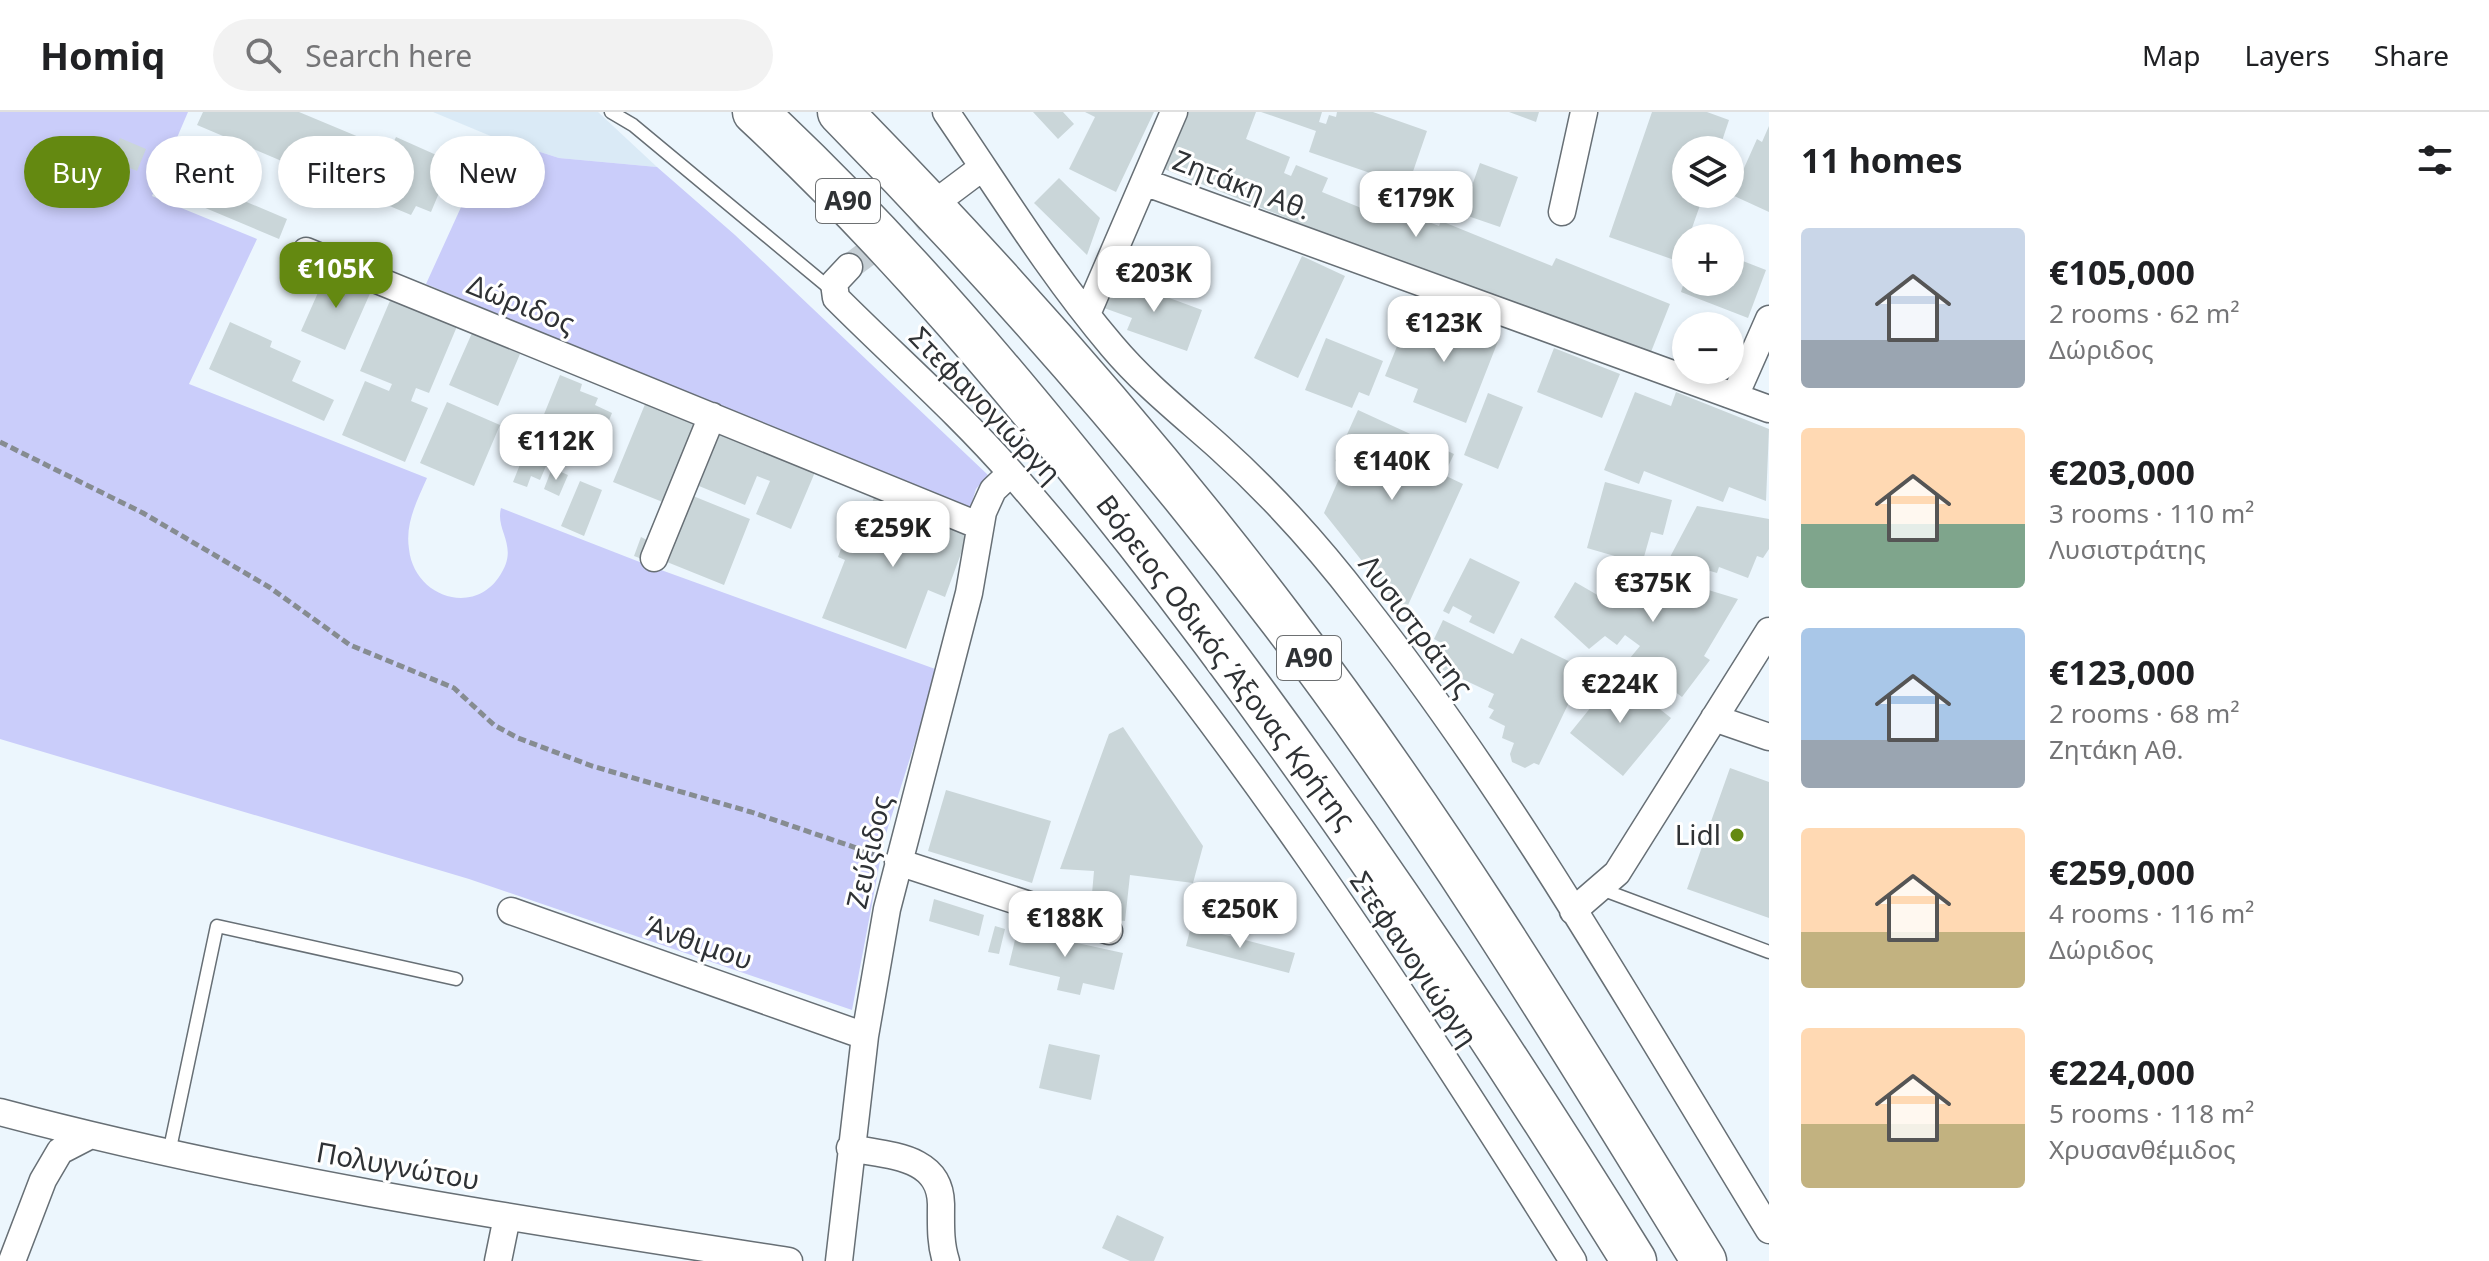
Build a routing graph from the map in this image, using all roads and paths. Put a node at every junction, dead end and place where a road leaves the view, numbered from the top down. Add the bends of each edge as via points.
1 (611, 112) edge
2 (755, 112) edge
3 (840, 112) edge
4 (946, 112) edge
5 (1174, 112) edge
6 (1584, 112) edge
7 (983, 167) junction
8 (1144, 182) junction
9 (947, 194) tunnel mouth
10 (1562, 212) dead end
11 (306, 251) dead end
12 (849, 267) tunnel mouth
13 (833, 291) junction
14 (1087, 314) junction
15 (1769, 319) edge
16 (1735, 396) junction
17 (1769, 409) edge
18 (712, 416) junction
19 (0, 442) edge
20 (1011, 473) junction
21 (980, 526) junction
22 (654, 558) dead end
23 (1769, 631) edge
24 (1714, 718) junction
25 (1769, 737) edge
26 (898, 862) junction
27 (1601, 889) junction
28 (511, 911) dead end
29 (1573, 911) junction
30 (1109, 931) dead end
31 (1769, 952) edge
32 (456, 979) dead end
33 (865, 1036) junction
34 (0, 1112) edge
35 (89, 1136) junction
36 (850, 1148) junction
37 (169, 1153) junction
38 (507, 1217) junction
39 (1769, 1230) edge
40 (12, 1261) edge
41 (498, 1261) edge
42 (789, 1261) edge
43 (839, 1261) edge
44 (946, 1261) edge
45 (1573, 1261) edge
46 (1634, 1261) edge
47 (1704, 1261) edge

1 - 13 lane
2 - 46 highway, Βόρειος Οδικός Άξονας Κρήτης / Α90 via 834,186 936,296 1202,624 1433,947
3 - 47 highway, Α90 via 1074,364 1282,621 1489,918
4 - 7 street, Λυσιστράτης
5 - 8 street
6 - 10 street
7 - 9 street
7 - 14 street, Λυσιστράτης
8 - 14 street
8 - 16 street, Ζητάκη Αθ.
11 - 18 street, Δώριδος
12 - 13 street
13 - 20 street, Στεφανογιώργη
14 - 29 street, Λυσιστράτης via 1146,383 1220,448 1361,601
15 - 16 street
16 - 17 street, Ζητάκη Αθ.
18 - 21 street, Δώριδος
18 - 22 street
19 - 26 path via 143,513 269,587 350,645 454,688 494,725 518,738
20 - 21 street, Ζεύξιδος via 989,496
20 - 45 street, Στεφανογιώργη via 1111,593 1241,765 1382,965
21 - 26 street, Ζεύξιδος via 971,584
23 - 24 street
24 - 25 street
24 - 27 street via 1631,853
26 - 30 street
26 - 33 street, Ζεύξιδος
27 - 29 street
27 - 31 lane
28 - 33 street, Άνθιμου
29 - 39 street, Λυσιστράτης
32 - 37 lane via 217,926
33 - 36 street, Ζεύξιδος
34 - 35 street, Πολυγνώτου
35 - 37 street, Πολυγνώτου
35 - 40 street via 60,1151
36 - 43 street, Ζεύξιδος
36 - 44 street via 911,1161 936,1177
37 - 38 street, Πολυγνώτου
38 - 41 street
38 - 42 street, Πολυγνώτου

